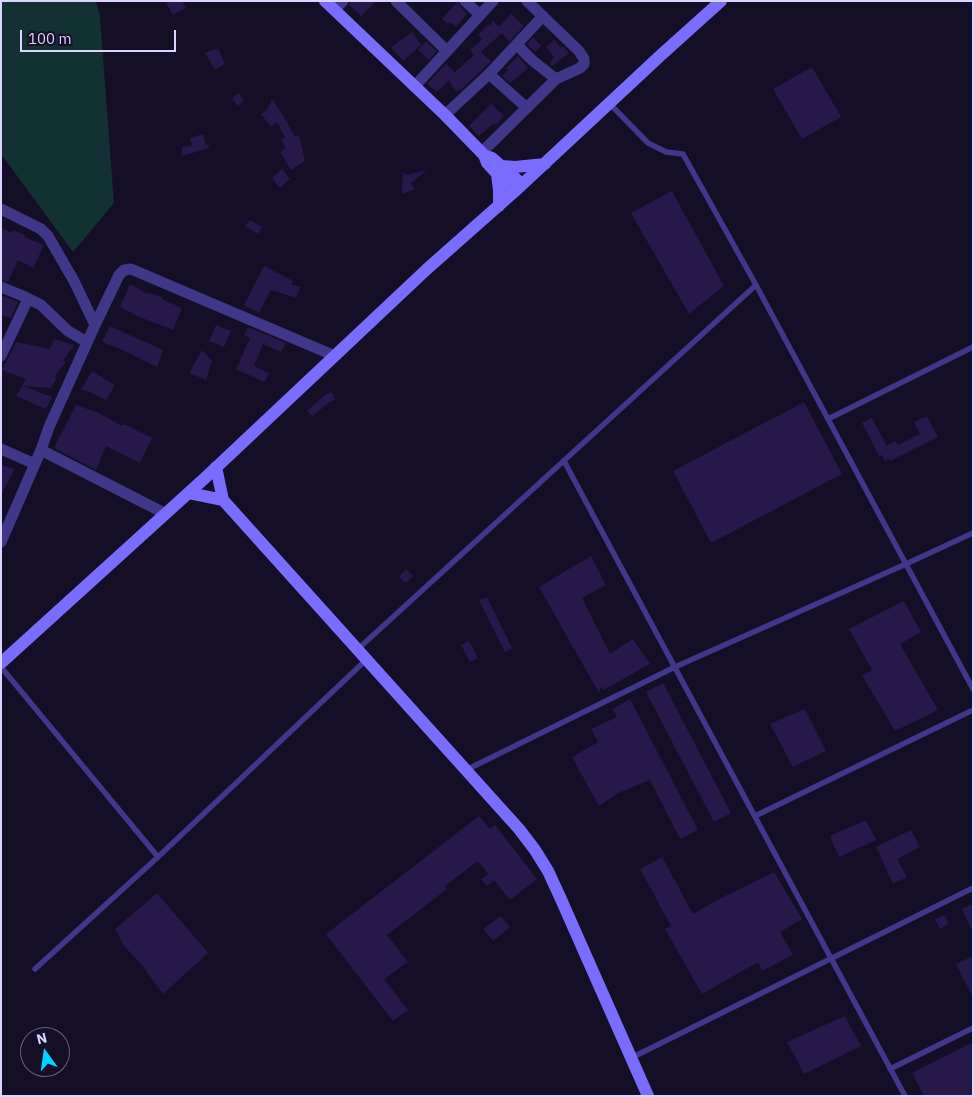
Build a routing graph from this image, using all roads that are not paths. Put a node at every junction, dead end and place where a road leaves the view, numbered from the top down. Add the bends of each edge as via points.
1 (325, 1) edge
2 (396, 1) edge
3 (465, 1) edge
4 (493, 1) edge
5 (527, 1) edge
6 (721, 1) edge
7 (339, 6) edge
8 (480, 15) junction
9 (543, 16) junction
10 (517, 45) junction
11 (447, 51) junction
12 (489, 74) junction
13 (556, 79) junction
14 (414, 87) junction
15 (610, 104) junction
16 (527, 108) junction
17 (444, 115) junction
18 (482, 154) junction
19 (544, 164) junction
20 (499, 170) junction
21 (518, 188) junction
22 (499, 206) junction
23 (1, 209) edge
24 (756, 285) junction
25 (1, 287) edge
26 (28, 299) junction
27 (95, 325) junction
28 (87, 342) junction
29 (973, 347) edge
30 (1, 356) edge
31 (335, 356) junction
32 (828, 419) junction
33 (1, 449) edge
34 (42, 450) junction
35 (564, 461) junction
36 (34, 464) junction
37 (216, 467) junction
38 (188, 493) junction
39 (223, 500) junction
40 (166, 514) junction
41 (973, 533) edge
42 (1, 542) edge
43 (906, 564) junction
44 (358, 649) junction
45 (367, 659) junction
46 (1, 665) edge
47 (675, 667) junction
48 (973, 689) edge
49 (973, 710) edge
50 (466, 770) junction
51 (755, 816) junction
52 (158, 857) junction
53 (973, 888) edge
54 (831, 958) junction
55 (35, 969) dead end
56 (973, 1028) edge
57 (631, 1058) junction
58 (890, 1069) junction
59 (648, 1096) edge
60 (904, 1096) edge

1 - 7 street
2 - 11 street
3 - 8 street
4 - 8 street
5 - 9 street
6 - 15 street
7 - 14 street
8 - 11 street
9 - 10 street
9 - 13 street via 584,59 580,68
10 - 12 street
10 - 13 street
11 - 14 street
12 - 16 street
12 - 17 street
13 - 16 street
14 - 17 street
15 - 19 street
15 - 24 lane via 648,143 666,152 683,154
16 - 18 street
17 - 18 street
18 - 20 street via 487,163
19 - 20 street
19 - 21 street
20 - 21 street
20 - 22 street
21 - 22 street
22 - 31 street
23 - 27 street via 41,229 48,236
24 - 32 lane
24 - 35 lane
25 - 26 street
26 - 28 street via 41,305 68,330
26 - 30 street
27 - 28 street
27 - 31 street via 119,275 131,269
28 - 34 street
29 - 32 lane
31 - 37 street
32 - 43 lane
33 - 36 street
34 - 36 street
34 - 40 street
35 - 44 lane
35 - 47 lane
36 - 42 street
37 - 38 street
37 - 39 street
38 - 39 street
38 - 40 street
39 - 44 street
40 - 46 street
41 - 43 lane
43 - 47 lane
43 - 48 lane
44 - 45 street
45 - 50 street
45 - 52 lane
46 - 52 lane
47 - 50 lane
47 - 51 lane
49 - 51 lane
50 - 57 street via 536,850
51 - 54 lane
52 - 55 lane
53 - 54 lane
54 - 57 lane
54 - 58 lane
56 - 58 lane
57 - 59 street
58 - 60 lane

